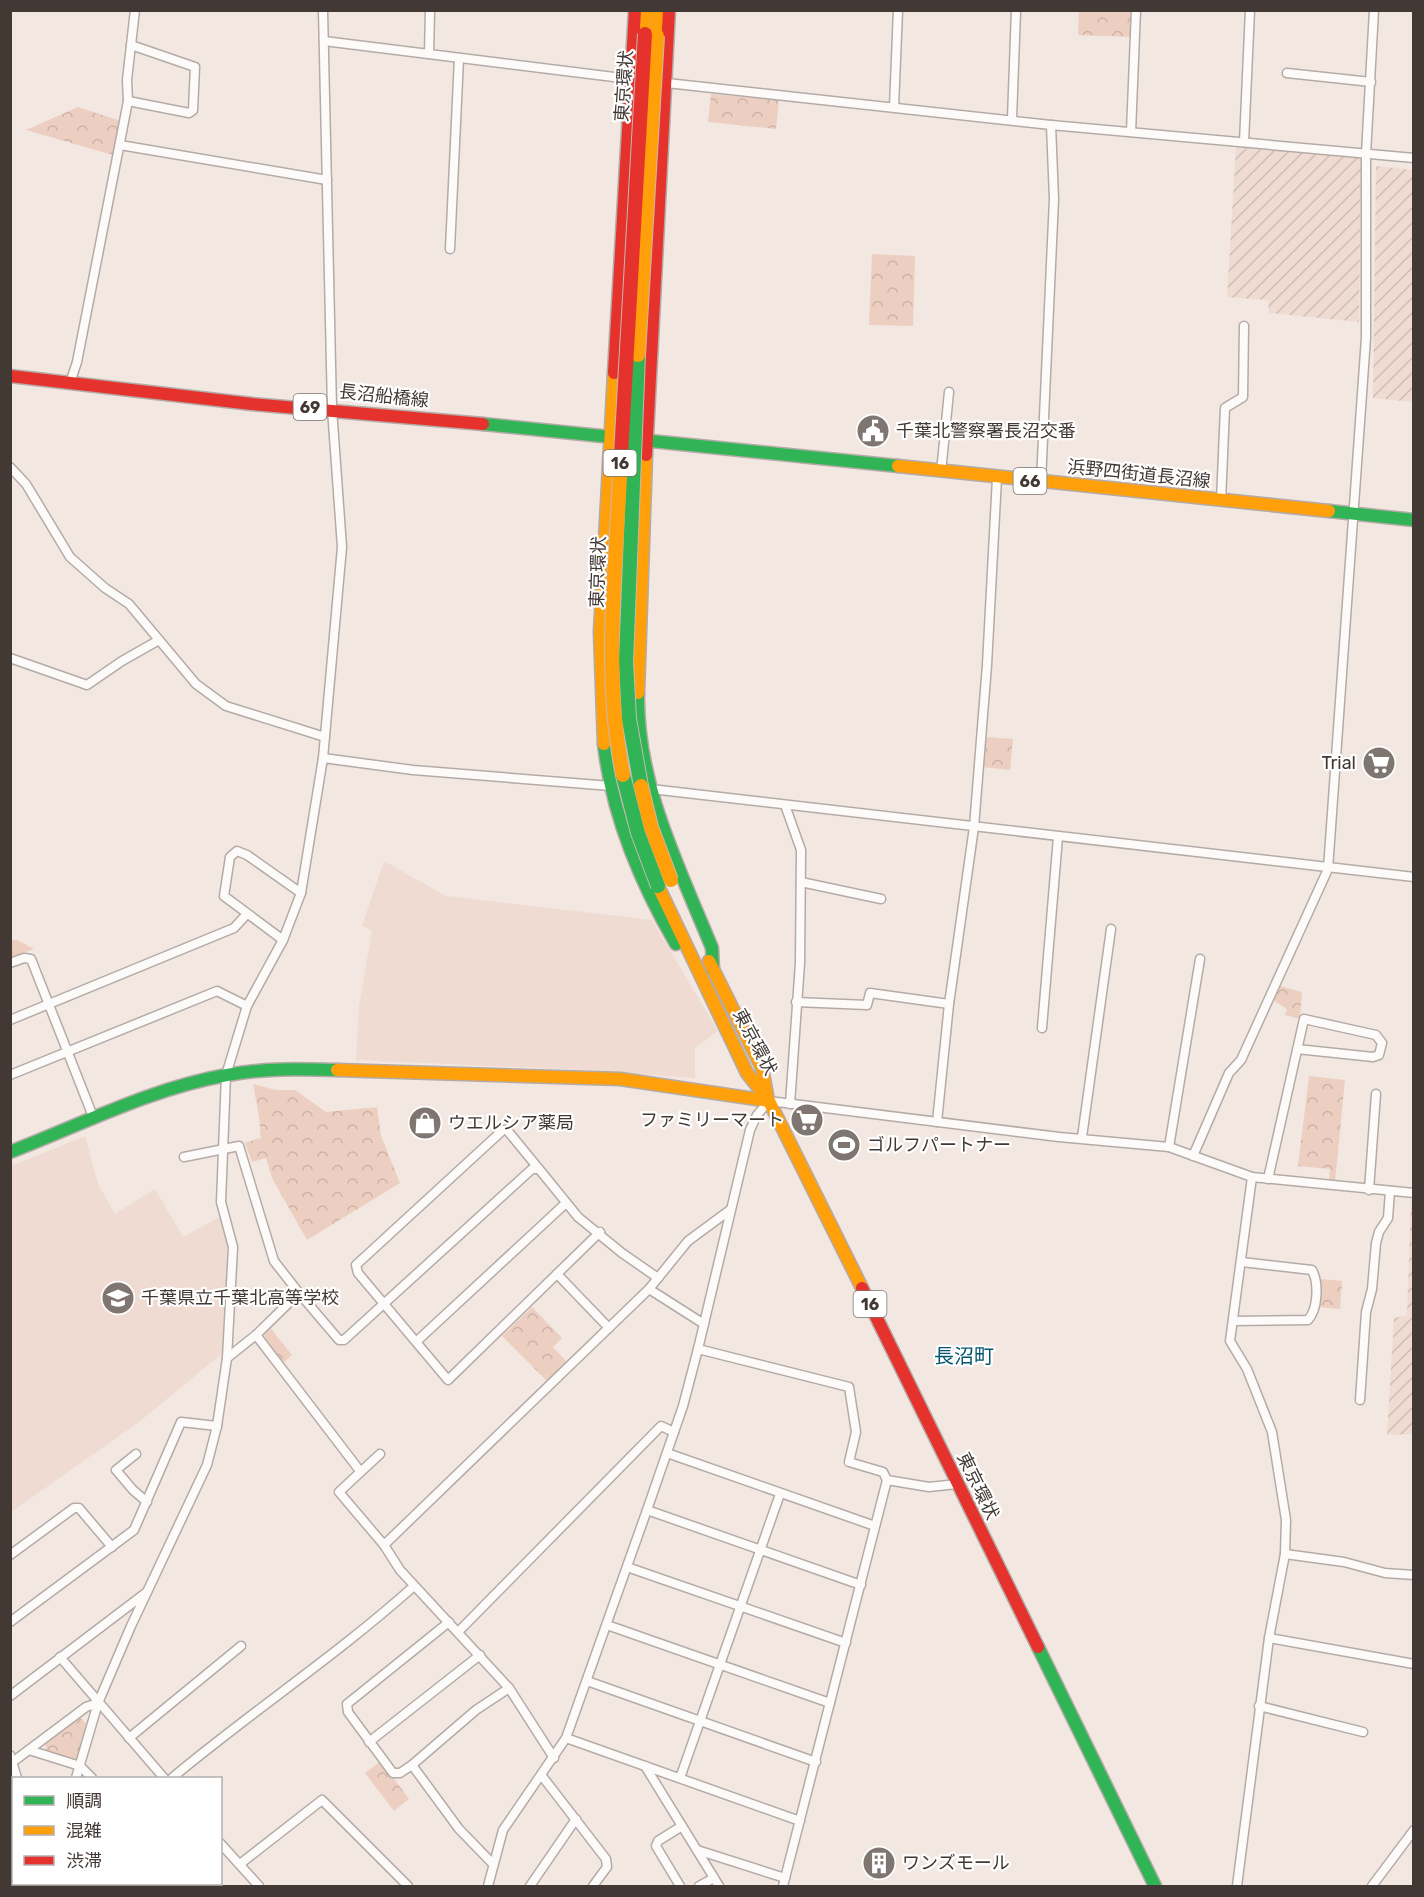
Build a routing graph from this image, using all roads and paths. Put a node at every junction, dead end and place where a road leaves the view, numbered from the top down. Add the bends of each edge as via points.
1 (135, 10) edge
2 (323, 10) edge
3 (430, 10) edge
4 (635, 10) edge
5 (646, 10) edge
6 (658, 10) edge
7 (669, 10) edge
8 (898, 10) edge
9 (1016, 10) edge
10 (1136, 10) edge
11 (1250, 10) edge
12 (1374, 10) edge
13 (651, 35) junction
14 (324, 41) junction
15 (131, 45) junction
16 (429, 54) junction
17 (459, 58) junction
18 (1287, 74) dead end
19 (630, 79) junction
20 (1371, 82) junction
21 (667, 83) junction
22 (128, 101) junction
23 (894, 107) junction
24 (1012, 119) junction
25 (1051, 125) junction
26 (1131, 132) junction
27 (1244, 142) junction
28 (120, 145) junction
29 (1366, 154) junction
30 (1413, 158) edge
31 (327, 180) junction
32 (450, 249) dead end
33 (1244, 326) dead end
34 (10, 376) edge
35 (70, 383) junction
36 (950, 392) dead end
37 (332, 409) junction
38 (611, 437) junction
39 (646, 441) junction
40 (10, 467) edge
41 (941, 472) junction
42 (997, 478) junction
43 (1041, 482) junction
44 (1221, 501) junction
45 (1354, 514) junction
46 (1413, 520) edge
47 (159, 640) junction
48 (10, 658) edge
49 (325, 737) junction
50 (323, 758) junction
51 (611, 786) junction
52 (651, 789) junction
53 (785, 805) junction
54 (974, 827) junction
55 (1058, 837) junction
56 (1328, 869) junction
57 (1413, 877) edge
58 (801, 882) junction
59 (301, 893) junction
60 (881, 899) dead end
61 (247, 914) junction
62 (1111, 928) dead end
63 (283, 940) junction
64 (1200, 959) dead end
65 (10, 963) edge
66 (707, 974) junction
67 (796, 1002) junction
68 (949, 1004) junction
69 (49, 1005) junction
70 (247, 1006) junction
71 (10, 1020) edge
72 (1042, 1028) dead end
73 (1297, 1049) junction
74 (68, 1052) junction
75 (10, 1075) edge
76 (226, 1075) junction
77 (1376, 1094) dead end
78 (769, 1101) junction
79 (790, 1104) junction
80 (94, 1119) junction
81 (937, 1122) junction
82 (1082, 1137) junction
83 (224, 1148) junction
84 (1169, 1148) junction
85 (10, 1152) edge
86 (1193, 1156) junction
87 (184, 1157) dead end
88 (539, 1168) junction
89 (1252, 1177) junction
90 (1268, 1179) junction
91 (1369, 1190) junction
92 (1390, 1191) junction
93 (1413, 1193) edge
94 (566, 1203) junction
95 (730, 1210) junction
96 (600, 1232) junction
97 (1242, 1262) junction
98 (557, 1274) junction
99 (658, 1278) junction
100 (650, 1289) junction
101 (299, 1293) junction
102 (386, 1304) junction
103 (1233, 1321) junction
104 (704, 1324) junction
105 (609, 1329) junction
106 (256, 1335) junction
107 (417, 1341) junction
108 (698, 1349) junction
109 (227, 1358) junction
110 (1360, 1400) dead end
111 (217, 1426) junction
112 (674, 1432) junction
113 (667, 1453) junction
114 (136, 1454) dead end
115 (380, 1454) dead end
116 (360, 1471) junction
117 (887, 1480) junction
118 (957, 1484) junction
119 (780, 1494) junction
120 (147, 1502) junction
121 (647, 1510) junction
122 (875, 1526) junction
123 (384, 1545) junction
124 (112, 1547) junction
125 (760, 1550) junction
126 (1285, 1554) junction
127 (10, 1555) edge
128 (627, 1567) junction
129 (1413, 1575) edge
130 (861, 1585) junction
131 (414, 1586) junction
132 (147, 1592) junction
133 (740, 1607) junction
134 (10, 1622) edge
135 (449, 1622) junction
136 (607, 1624) junction
137 (459, 1631) junction
138 (1269, 1638) junction
139 (846, 1643) junction
140 (241, 1646) dead end
141 (480, 1655) junction
142 (60, 1657) junction
143 (720, 1664) junction
144 (1413, 1664) edge
145 (587, 1681) junction
146 (509, 1688) junction
147 (10, 1696) edge
148 (98, 1703) junction
149 (830, 1703) junction
150 (1259, 1706) junction
151 (700, 1721) junction
152 (1363, 1732) dead end
153 (129, 1738) junction
154 (566, 1738) junction
155 (369, 1742) junction
156 (29, 1750) junction
157 (12, 1758) edge
158 (554, 1758) junction
159 (816, 1762) junction
160 (412, 1765) junction
161 (80, 1766) junction
162 (645, 1766) junction
163 (542, 1776) junction
164 (17, 1777) edge
165 (77, 1777) edge
166 (90, 1777) edge
167 (162, 1777) edge
168 (174, 1777) edge
169 (680, 1778) junction
170 (576, 1819) junction
171 (801, 1821) junction
172 (682, 1826) junction
173 (1413, 1830) edge
174 (222, 1845) edge
175 (697, 1850) junction
176 (240, 1864) junction
177 (493, 1864) junction
178 (714, 1878) junction
179 (784, 1882) edge
180 (256, 1886) edge
181 (408, 1887) edge
182 (488, 1887) edge
183 (530, 1887) edge
184 (593, 1887) edge
185 (680, 1887) edge
186 (699, 1887) edge
187 (719, 1887) edge
188 (1155, 1887) edge
189 (1237, 1887) edge
190 (1372, 1887) edge

1 - 15 street
2 - 14 street
3 - 16 street
4 - 19 main road, 16
5 - 13 main road, 東京環状 / 16
6 - 13 main road, 東京環状 / 16
7 - 21 main road
8 - 23 street
9 - 24 street
10 - 26 street
11 - 27 street
12 - 20 street
13 - 66 main road, 東京環状 / 16, bridge via 627,709 633,760 648,820
13 - 66 main road, 東京環状 / 16, bridge via 625,346 612,677 614,727 632,820 658,886
14 - 16 street
14 - 31 street
15 - 22 street
15 - 22 street via 195,67 193,110 189,113
16 - 17 street
17 - 19 street
17 - 32 street
18 - 20 street
19 - 38 main road, 16
20 - 29 street
21 - 23 street
21 - 39 main road
22 - 28 street
23 - 24 street
24 - 25 street
25 - 26 street
25 - 43 street via 1054,199
26 - 27 street
27 - 29 street
28 - 31 street
28 - 35 street
29 - 30 street
29 - 45 street via 1366,338
31 - 37 street
33 - 44 street via 1243,397 1225,408
34 - 35 main road, 長沼船橋線 / 69
35 - 37 main road, 長沼船橋線 / 69
36 - 41 street
37 - 38 main road, 長沼船橋線 / 69
37 - 49 street via 342,547
38 - 39 main road, 長沼船橋線
38 - 51 main road via 600,696
39 - 41 main road, 浜野四街道長沼線 / 66
39 - 52 main road, 16 via 637,669 643,750
40 - 47 street via 26,484 70,557 129,604
41 - 42 main road, 浜野四街道長沼線 / 66
42 - 43 main road, 浜野四街道長沼線 / 66
42 - 54 street
43 - 44 main road, 浜野四街道長沼線 / 66
44 - 45 main road, 浜野四街道長沼線 / 66
45 - 46 main road, 浜野四街道長沼線 / 66
45 - 56 street
47 - 48 street via 87,685
47 - 49 street via 196,684 226,706
49 - 50 street
50 - 51 street via 413,770
50 - 59 street
51 - 66 main road via 641,878 685,960
52 - 53 street
52 - 66 main road, 16 via 712,948
53 - 54 street
53 - 58 street via 801,850
54 - 55 street
54 - 68 street
55 - 56 street
55 - 72 street
56 - 57 street
56 - 86 street
58 - 60 street
58 - 67 street
59 - 61 street via 237,851 233,853 224,896
59 - 63 street
61 - 63 street
61 - 69 street via 234,928
62 - 82 street
63 - 70 street
64 - 84 street
65 - 69 street via 30,960
66 - 78 main road, 東京環状 / 16 via 747,1073
67 - 68 street via 867,1005 870,993
67 - 79 street
68 - 81 street
69 - 71 street
69 - 74 street
70 - 74 street via 217,991
70 - 76 street
73 - 73 street via 1304,1019 1376,1035 1382,1043 1379,1055 1373,1057
73 - 90 street
74 - 75 street
74 - 80 street
76 - 78 main road via 320,1067 540,1075 620,1079
76 - 80 main road via 169,1090
76 - 83 street
77 - 91 street
78 - 79 street
78 - 95 street via 750,1130
78 - 118 main road, 東京環状 / 16
79 - 81 street
80 - 85 main road
81 - 82 street
82 - 84 street
83 - 87 street
83 - 101 street via 239,1146 274,1261
83 - 109 street via 221,1202 233,1247
84 - 86 street
86 - 89 street
88 - 94 street
88 - 102 street via 525,1175
88 - 102 street via 503,1130 356,1265 358,1273
89 - 90 street
89 - 97 street
90 - 91 street
91 - 92 street
92 - 93 street
92 - 110 street via 1388,1218 1376,1243 1366,1312
94 - 96 street
94 - 107 street
95 - 99 street via 688,1241
95 - 104 street
96 - 98 street
96 - 99 street
97 - 103 street
97 - 103 street via 1311,1270 1316,1279 1313,1314 1308,1320
98 - 105 street
98 - 107 street via 448,1380
99 - 100 street
100 - 104 street
100 - 105 street
101 - 102 street via 339,1340 344,1340
101 - 106 street
102 - 107 street
103 - 126 street via 1230,1341 1247,1369 1272,1432 1286,1520
104 - 108 street
105 - 123 street
106 - 109 street
106 - 116 street
108 - 112 street
108 - 117 street via 849,1387 856,1432 849,1462 883,1472
109 - 111 street
111 - 120 street via 181,1422
111 - 132 street via 207,1465
112 - 113 street
112 - 137 street via 661,1426
113 - 119 street
113 - 121 street
114 - 120 street via 116,1470
115 - 116 street
116 - 123 street via 339,1492
117 - 118 street via 929,1487
117 - 122 street
118 - 188 main road, 東京環状 / 16
119 - 122 street
119 - 125 street
120 - 124 street via 134,1530
121 - 125 street
121 - 128 street
122 - 130 street
123 - 131 street
124 - 127 street via 84,1510 74,1508
124 - 134 street
125 - 130 street
125 - 133 street
126 - 129 street via 1344,1562 1385,1574
126 - 138 street
128 - 133 street
128 - 136 street
130 - 139 street
131 - 135 street
131 - 168 street via 361,1633 232,1728
132 - 142 street
132 - 148 street
133 - 139 street
133 - 143 street
135 - 137 street
135 - 155 street via 347,1704 348,1712
136 - 143 street
136 - 145 street
137 - 141 street
138 - 144 street
138 - 150 street
139 - 149 street
140 - 153 street
141 - 146 street
141 - 155 street
142 - 147 street
142 - 148 street
143 - 149 street
143 - 151 street
145 - 151 street
145 - 154 street
146 - 158 street
146 - 160 street via 476,1710
148 - 153 street
148 - 156 street via 86,1707
148 - 161 street
149 - 159 street
150 - 152 street
150 - 189 street
151 - 159 street
151 - 169 street
153 - 167 street
154 - 158 street
154 - 162 street
155 - 160 street via 393,1773
156 - 157 street
156 - 161 street
157 - 164 street
158 - 163 street
159 - 171 street
160 - 177 street via 459,1829
161 - 165 street
161 - 166 street
162 - 169 street
162 - 172 street
163 - 170 street
163 - 177 street via 503,1830
169 - 171 street
170 - 183 street
170 - 184 street via 606,1859 607,1867
171 - 179 street
172 - 175 street
172 - 185 street via 656,1846
173 - 190 street
174 - 176 street
175 - 178 street
175 - 179 street
176 - 180 street
176 - 181 street via 322,1800
177 - 182 street
178 - 186 street
178 - 187 street

